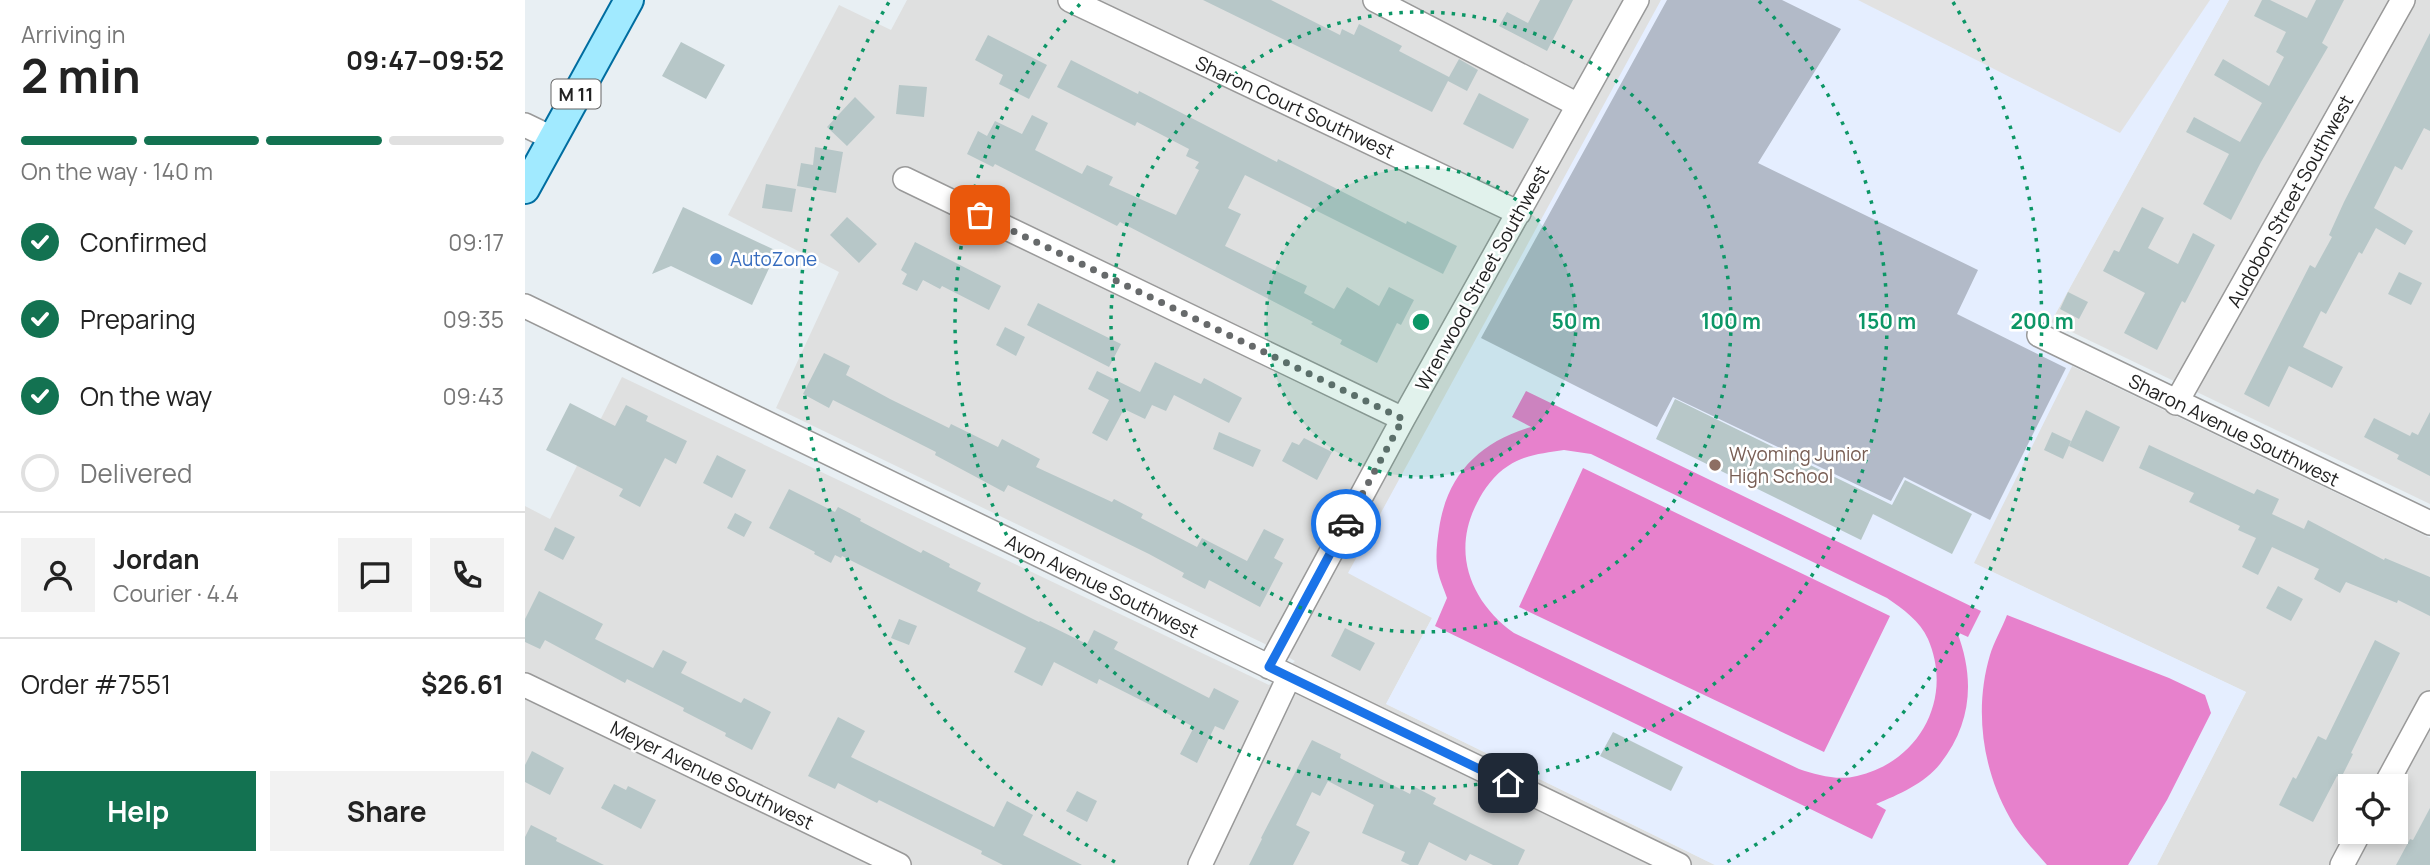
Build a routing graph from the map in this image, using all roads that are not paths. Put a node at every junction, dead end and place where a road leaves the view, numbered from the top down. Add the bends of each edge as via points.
1 (629, 0) edge
2 (1070, 0) edge
3 (1375, 0) edge
4 (1637, 0) edge
5 (2403, 0) edge
6 (1578, 105) junction
7 (525, 125) edge
8 (552, 138) junction
9 (905, 179) dead end
10 (525, 189) edge
11 (1519, 213) junction
12 (525, 306) edge
13 (2039, 335) dead end
14 (2176, 403) junction
15 (1403, 419) junction
16 (2430, 523) edge
17 (1279, 672) junction
18 (525, 685) edge
19 (2430, 703) edge
20 (2392, 774) edge
21 (2353, 844) edge
22 (899, 865) edge
23 (1200, 865) edge
24 (1679, 865) edge
25 (2342, 865) edge

1 - 8 main road, M 11
2 - 11 street, Sharon Court Southwest
3 - 6 street
4 - 6 street, Wrenwood Street Southwest
5 - 14 street, Audobon Street Southwest
6 - 11 street, Wrenwood Street Southwest
7 - 8 street
8 - 10 main road, M 11
9 - 15 street
11 - 15 street, Wrenwood Street Southwest
12 - 17 street, Avon Avenue Southwest
13 - 14 street, Sharon Avenue Southwest
14 - 16 street, Sharon Avenue Southwest
15 - 17 street, Wrenwood Street Southwest
17 - 23 street, Wrenwood Street Southwest
17 - 24 street, Avon Avenue Southwest
18 - 22 street, Meyer Avenue Southwest
19 - 20 street
21 - 25 street

